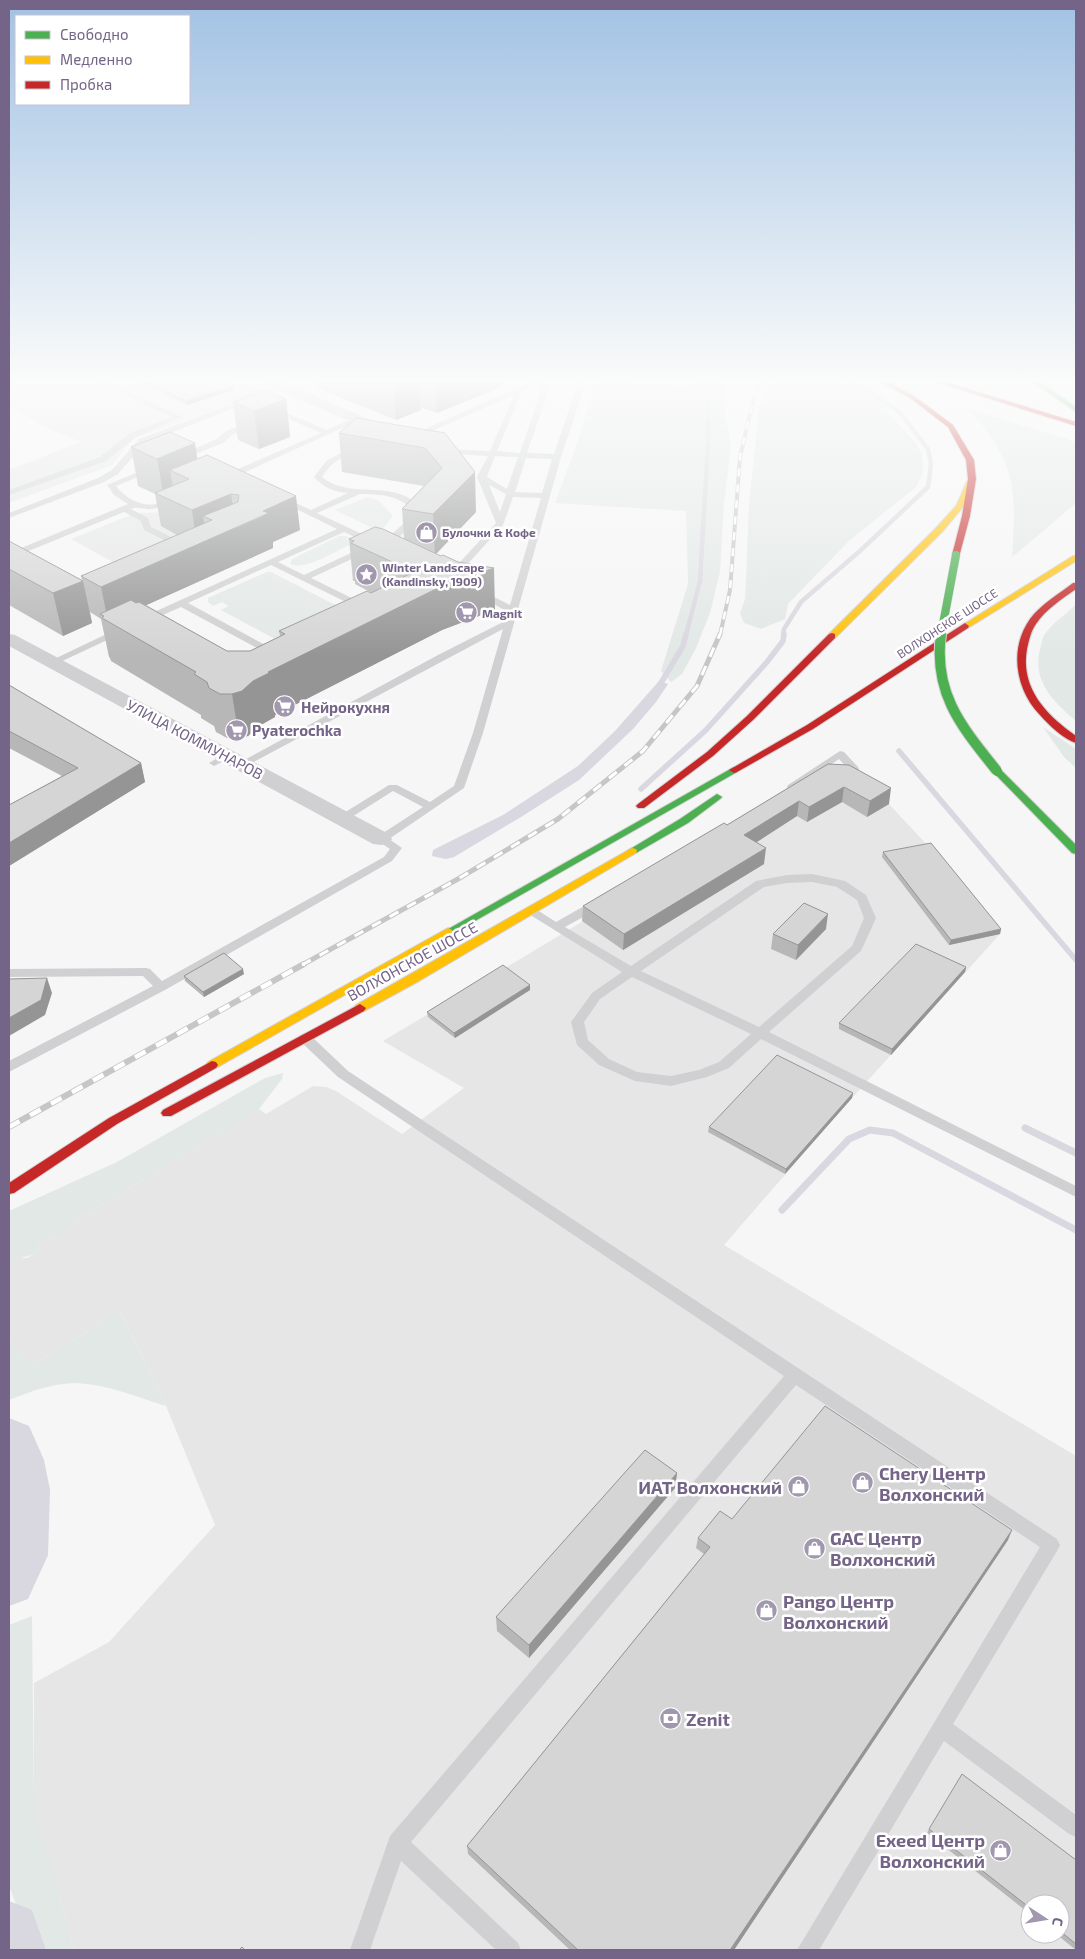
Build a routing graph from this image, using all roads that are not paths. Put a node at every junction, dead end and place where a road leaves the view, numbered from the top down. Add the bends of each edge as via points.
1 (63, 473) edge
2 (112, 473) edge
3 (138, 473) edge
4 (234, 473) edge
5 (319, 473) edge
6 (517, 473) edge
7 (552, 473) edge
8 (971, 473) edge
9 (478, 475) joint
10 (972, 479) junction
11 (100, 480) junction
12 (239, 480) edge
13 (110, 485) junction
14 (356, 492) junction
15 (9, 493) edge
16 (511, 494) junction
17 (275, 496) edge
18 (545, 496) junction
19 (179, 497) edge
20 (136, 504) junction
21 (124, 509) junction
22 (311, 513) junction
23 (9, 516) edge
24 (500, 523) junction
25 (344, 529) junction
26 (381, 546) junction
27 (185, 554) edge
28 (17, 556) edge
29 (1076, 558) edge
30 (271, 562) junction
31 (304, 578) junction
32 (1076, 578) edge
33 (458, 583) edge
34 (1076, 585) edge
35 (476, 592) edge
36 (1042, 595) dead end
37 (181, 603) junction
38 (512, 610) junction
39 (369, 616) edge
40 (508, 623) junction
41 (992, 624) dead end
42 (9, 639) edge
43 (53, 662) junction
44 (277, 664) edge
45 (833, 712) junction
46 (810, 727) junction
47 (1076, 740) edge
48 (227, 761) junction
49 (854, 769) edge
50 (738, 782) dead end
51 (723, 793) dead end
52 (780, 796) edge
53 (431, 807) junction
54 (632, 812) dead end
55 (343, 818) junction
56 (616, 823) dead end
57 (381, 839) junction
58 (1076, 851) edge
59 (513, 896) junction
60 (607, 898) edge
61 (530, 911) junction
62 (556, 928) junction
63 (631, 972) junction
64 (9, 973) edge
65 (161, 987) junction
66 (297, 1030) junction
67 (760, 1033) junction
68 (9, 1067) edge
69 (153, 1120) dead end
70 (77, 1158) dead end
71 (9, 1189) edge
72 (1076, 1192) edge
73 (795, 1375) junction
74 (941, 1727) junction
75 (1076, 1828) edge
76 (397, 1843) junction
77 (360, 1950) edge
78 (511, 1950) edge
79 (806, 1950) edge

1 - 15 lane
2 - 11 lane
3 - 13 lane
4 - 12 lane via 226,477
5 - 14 lane via 318,477 339,490
6 - 16 lane
7 - 18 lane
8 - 10 main road
9 - 16 lane
9 - 24 lane
10 - 54 main road via 958,507 939,530 764,704 710,754
10 - 58 main road, bridge via 938,656 945,692 963,729 997,771
11 - 13 lane
11 - 23 lane
13 - 20 lane
14 - 22 lane
14 - 26 lane via 391,493 407,499 417,508 416,517
16 - 18 lane
16 - 24 lane
17 - 22 lane
18 - 38 lane
19 - 20 lane via 147,508
20 - 21 lane
21 - 27 lane via 145,520 147,528 194,551
21 - 28 lane
22 - 25 lane
24 - 33 lane via 446,576
25 - 26 lane
25 - 30 lane
26 - 31 lane
29 - 45 main road, ВОЛХОНСКОЕ ШОССЕ
30 - 31 lane
30 - 37 lane
31 - 39 lane via 364,608
32 - 36 main road
34 - 47 main road via 1032,623 1020,650 1020,677 1028,698 1038,710
35 - 38 lane
37 - 43 lane
37 - 44 lane via 286,660
38 - 40 lane
40 - 48 lane
40 - 53 lane via 478,733 459,788
41 - 45 main road, ВОЛХОНСКОЕ ШОССЕ
42 - 43 street, УЛИЦА КОММУНАРОВ
43 - 48 street, УЛИЦА КОММУНАРОВ
45 - 46 main road, ВОЛХОНСКОЕ ШОССЕ
46 - 50 main road, ВОЛХОНСКОЕ ШОССЕ
46 - 59 main road, ВОЛХОНСКОЕ ШОССЕ
48 - 55 street, УЛИЦА КОММУНАРОВ
49 - 52 lane via 840,754
51 - 61 main road, ВОЛХОНСКОЕ ШОССЕ via 684,821
53 - 55 lane via 393,788
53 - 57 lane
55 - 57 street, УЛИЦА КОММУНАРОВ
56 - 59 main road
57 - 65 lane via 396,848 388,860
59 - 61 main road via 524,902
59 - 66 main road, ВОЛХОНСКОЕ ШОССЕ
60 - 62 lane
61 - 62 lane
61 - 66 main road, ВОЛХОНСКОЕ ШОССЕ via 415,978
62 - 63 lane
63 - 67 lane
63 - 67 lane via 596,996 577,1022 582,1042 604,1062 635,1076 671,1081 724,1065
63 - 67 lane via 760,884 812,878 841,884 862,898 870,918 857,948
64 - 65 lane via 146,972
65 - 68 lane
66 - 69 main road, ВОЛХОНСКОЕ ШОССЕ
66 - 71 main road, ВОЛХОНСКОЕ ШОССЕ via 113,1122
66 - 73 lane via 343,1074
67 - 72 lane
70 - 71 main road, ВОЛХОНСКОЕ ШОССЕ
73 - 74 lane via 1052,1545
73 - 76 lane
74 - 75 lane
74 - 79 lane
76 - 77 lane
76 - 78 lane

